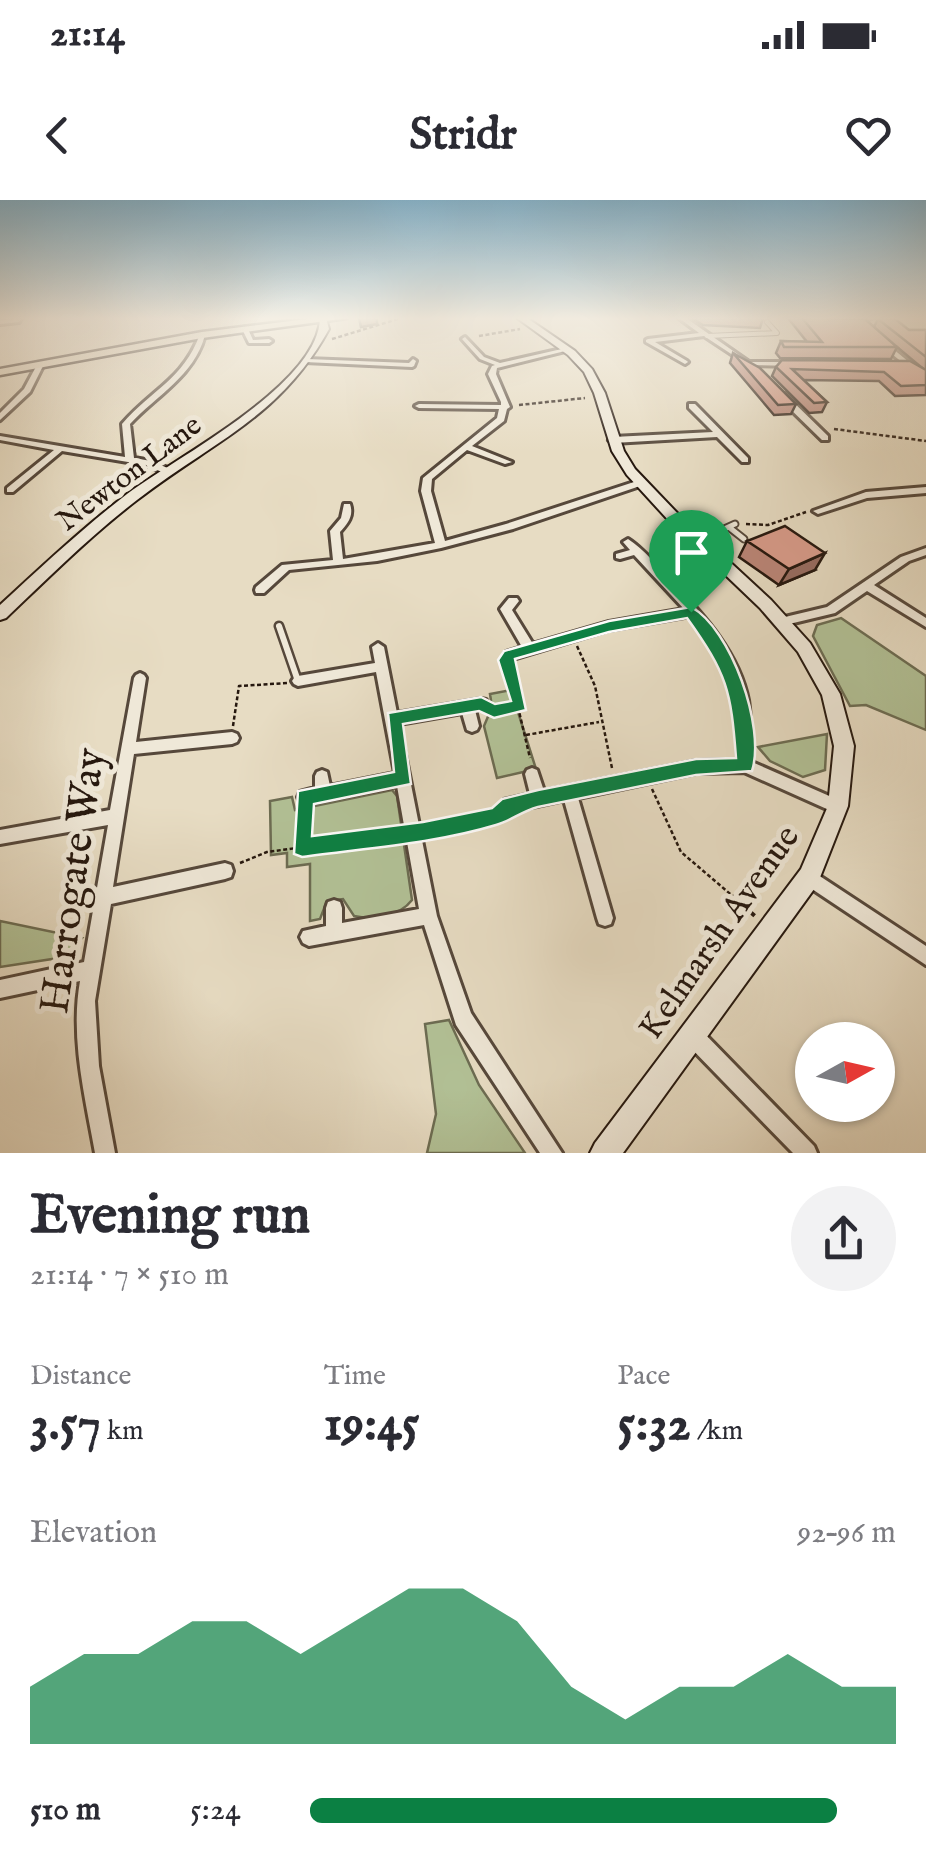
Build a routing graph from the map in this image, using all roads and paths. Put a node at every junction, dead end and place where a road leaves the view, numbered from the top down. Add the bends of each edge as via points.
1 (49, 362) edge
2 (189, 362) edge
3 (305, 362) edge
4 (337, 362) edge
5 (413, 362) edge
6 (580, 362) edge
7 (497, 363) edge
8 (40, 364) junction
9 (750, 364) joint
10 (808, 364) edge
11 (887, 364) edge
12 (906, 364) joint
13 (0, 372) edge
14 (762, 376) edge
15 (926, 380) edge
16 (775, 389) edge
17 (601, 398) junction
18 (419, 406) dead end
19 (692, 406) dead end
20 (506, 408) junction
21 (0, 418) edge
22 (813, 426) junction
23 (718, 434) junction
24 (0, 438) edge
25 (824, 438) dead end
26 (613, 440) junction
27 (926, 441) edge
28 (469, 448) junction
29 (59, 450) junction
30 (130, 460) junction
31 (745, 460) dead end
32 (508, 462) dead end
33 (168, 471) junction
34 (640, 483) junction
35 (10, 490) dead end
36 (926, 490) edge
37 (347, 506) dead end
38 (818, 511) joint
39 (732, 526) junction
40 (744, 539) edge
41 (696, 541) junction
42 (442, 544) junction
43 (926, 551) edge
44 (620, 556) dead end
45 (719, 560) junction
46 (338, 562) junction
47 (656, 574) junction
48 (867, 586) junction
49 (260, 590) dead end
50 (503, 605) dead end
51 (691, 612) junction
52 (0, 614) edge
53 (785, 621) junction
54 (926, 623) edge
55 (278, 626) dead end
56 (572, 636) junction
57 (378, 647) dead end
58 (530, 648) junction
59 (510, 655) joint
60 (314, 662) dead end
61 (382, 666) junction
62 (140, 678) dead end
63 (316, 678) junction
64 (298, 682) junction
65 (474, 705) junction
66 (517, 706) junction
67 (394, 718) junction
68 (600, 722) junction
69 (472, 726) dead end
70 (526, 735) junction
71 (232, 738) joint
72 (128, 749) junction
73 (746, 766) junction
74 (532, 774) joint
75 (322, 776) dead end
76 (647, 777) junction
77 (404, 778) junction
78 (618, 784) junction
79 (569, 792) junction
80 (323, 794) junction
81 (305, 797) joint
82 (538, 798) junction
83 (509, 805) joint
84 (838, 807) junction
85 (118, 816) junction
86 (415, 832) junction
87 (0, 837) edge
88 (302, 847) junction
89 (225, 872) joint
90 (809, 877) junction
91 (103, 897) junction
92 (334, 908) dead end
93 (429, 916) junction
94 (605, 918) dead end
95 (771, 930) junction
96 (334, 932) junction
97 (309, 937) dead end
98 (926, 956) edge
99 (89, 970) junction
100 (0, 989) edge
101 (693, 1036) junction
102 (105, 1153) edge
103 (552, 1153) edge
104 (605, 1153) edge
105 (807, 1153) edge

1 - 8 main road
2 - 30 street via 126,424
3 - 33 street, Newton Lane via 267,403
4 - 5 street
6 - 17 street, Kelmarsh Avenue
7 - 20 street via 492,374
8 - 13 main road
8 - 21 street via 27,390
9 - 10 street
9 - 14 street
11 - 12 street
12 - 15 street
16 - 22 street
17 - 20 path
17 - 26 street, Kelmarsh Avenue
18 - 20 street
19 - 23 street
20 - 28 street
22 - 25 street
22 - 27 path
23 - 26 street
23 - 31 street
24 - 29 street
26 - 34 street, Kelmarsh Avenue
28 - 32 street
28 - 42 street via 428,478
29 - 30 street
29 - 35 street
30 - 33 street
33 - 52 street, Newton Lane
34 - 41 street, Kelmarsh Avenue
34 - 42 street via 480,539
36 - 38 street via 866,495
37 - 46 street via 335,531
38 - 39 path via 768,525
39 - 40 lane
39 - 41 lane
41 - 45 street, Kelmarsh Avenue
42 - 46 street
43 - 48 street
44 - 47 street via 633,546
45 - 47 path
45 - 53 street, Kelmarsh Avenue
46 - 49 street via 283,562
47 - 51 street
48 - 53 street via 831,610
48 - 54 street
50 - 58 street
51 - 56 street
51 - 73 street via 726,660 740,694
53 - 84 street, Kelmarsh Avenue via 839,714 846,753
55 - 64 lane via 285,666
56 - 58 street
56 - 68 path via 595,686
57 - 61 street
58 - 59 street
59 - 66 path
60 - 63 street
61 - 63 street
61 - 67 street
62 - 72 street, Harrogate Way
63 - 64 street
64 - 71 path via 239,686
65 - 66 path via 494,711
65 - 67 street
65 - 69 street
66 - 70 path
67 - 77 street
68 - 70 path
68 - 78 path
70 - 74 path
71 - 72 street
72 - 85 street, Harrogate Way
73 - 76 street
73 - 84 street
74 - 82 street
75 - 80 street
76 - 78 street
76 - 95 path via 681,852
77 - 80 street
77 - 86 street
78 - 79 street
79 - 82 street
79 - 94 street
80 - 81 street
81 - 88 path
82 - 83 street
83 - 86 path via 497,816
84 - 90 street, Kelmarsh Avenue
85 - 87 street
85 - 91 street, Harrogate Way
86 - 88 path
86 - 93 street
88 - 89 path via 267,852
89 - 91 street
90 - 95 street, Kelmarsh Avenue
90 - 98 street
91 - 99 street, Harrogate Way
92 - 96 street
93 - 96 street
93 - 103 street via 464,1018
95 - 101 street, Kelmarsh Avenue
96 - 97 street
99 - 100 street
99 - 102 street, Harrogate Way via 89,1066
101 - 104 street, Kelmarsh Avenue
101 - 105 street

